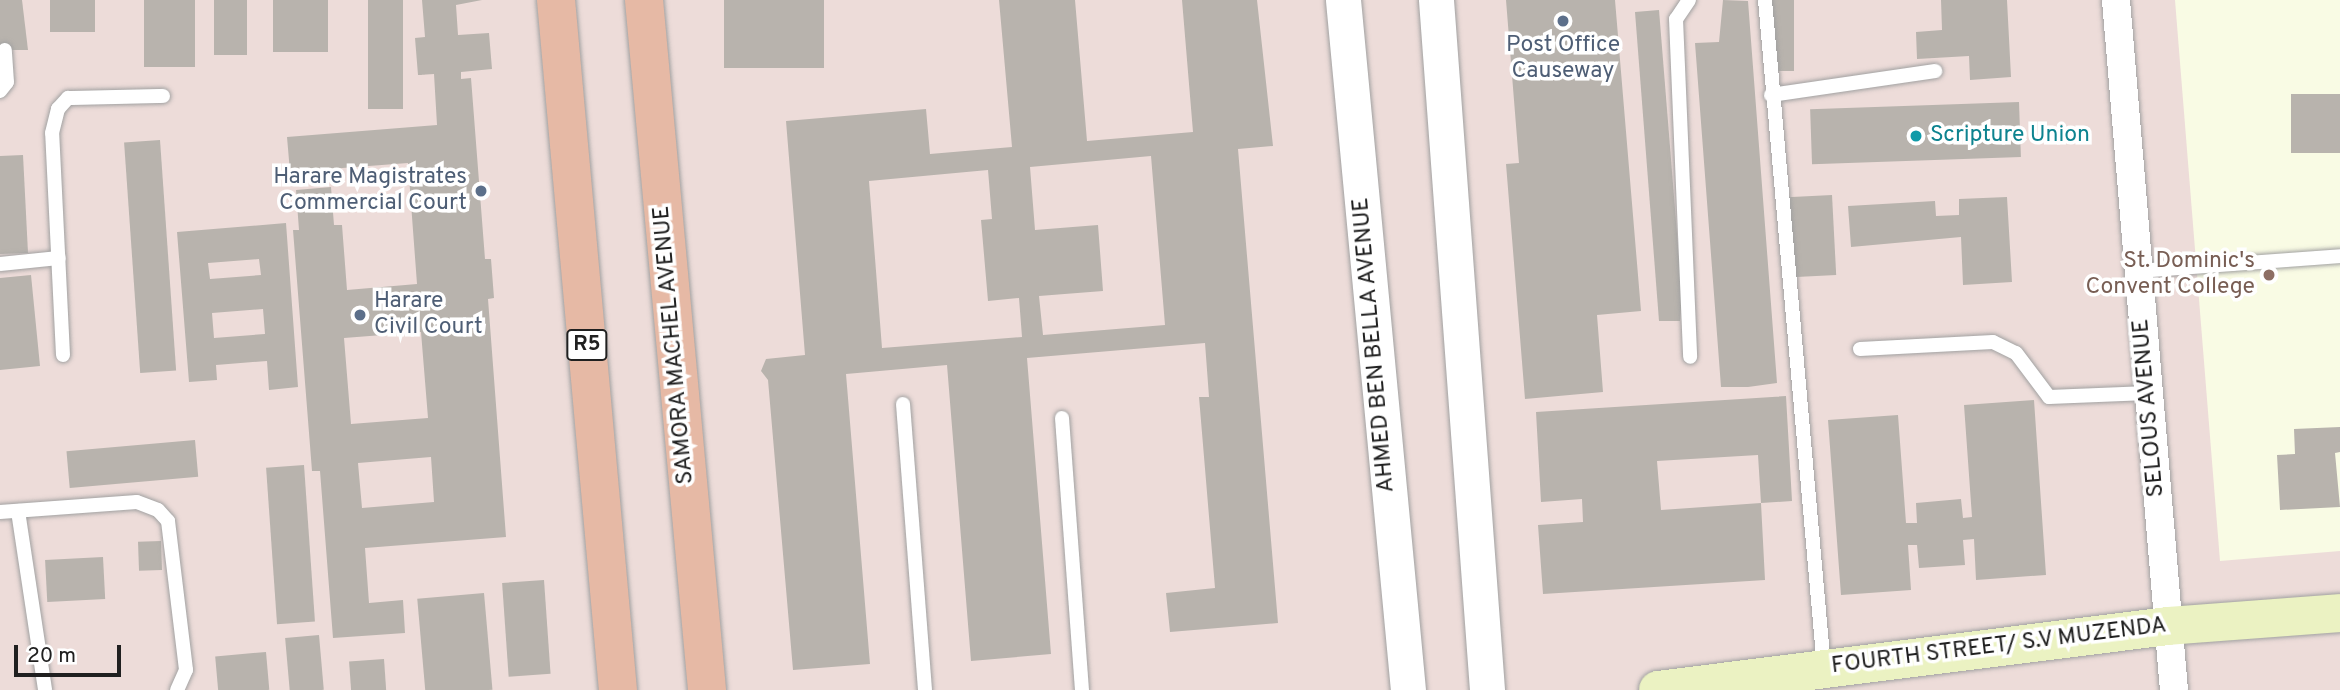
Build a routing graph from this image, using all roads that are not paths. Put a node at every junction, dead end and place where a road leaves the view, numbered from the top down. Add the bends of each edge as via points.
1 (556, 0) edge
2 (644, 0) edge
3 (1343, 0) edge
4 (1436, 0) edge
5 (1689, 0) edge
6 (1765, 0) edge
7 (2116, 0) edge
8 (5, 50) dead end
9 (1935, 71) dead end
10 (0, 91) edge
11 (1771, 95) junction
12 (163, 96) dead end
13 (2340, 256) edge
14 (59, 258) junction
15 (0, 264) edge
16 (2138, 271) junction
17 (1860, 349) dead end
18 (63, 355) dead end
19 (1690, 357) dead end
20 (2148, 393) junction
21 (903, 404) dead end
22 (1062, 418) dead end
23 (18, 511) junction
24 (0, 512) edge
25 (2340, 613) edge
26 (2168, 626) junction
27 (1824, 669) junction
28 (45, 690) edge
29 (177, 690) edge
30 (618, 690) edge
31 (706, 690) edge
32 (925, 690) edge
33 (1082, 690) edge
34 (1408, 690) edge
35 (1487, 690) edge
36 (1658, 690) edge
37 (2174, 690) edge

1 - 30 highway, R5
2 - 31 highway, SAMORA MACHEL AVENUE
3 - 34 street, AHMED BEN BELLA AVENUE
4 - 35 street
5 - 19 lane via 1676,19
6 - 11 lane
7 - 16 street, SELOUS AVENUE
8 - 10 lane via 7,82
9 - 11 lane
11 - 27 lane
12 - 14 lane via 68,98 58,109 52,133
13 - 16 lane
14 - 15 lane
14 - 18 lane
16 - 20 street, SELOUS AVENUE
17 - 20 lane via 1993,342 2017,353 2049,397
20 - 26 street, SELOUS AVENUE
21 - 32 lane
22 - 33 lane
23 - 24 lane
23 - 28 lane
23 - 29 lane via 137,502 159,510 168,521 186,670
25 - 26 main road, FOURTH STREET/ S.V MUZENDA
26 - 27 main road, FOURTH STREET/ S.V MUZENDA
26 - 37 street, SELOUS AVENUE
27 - 36 main road, FOURTH STREET/ S.V MUZENDA

